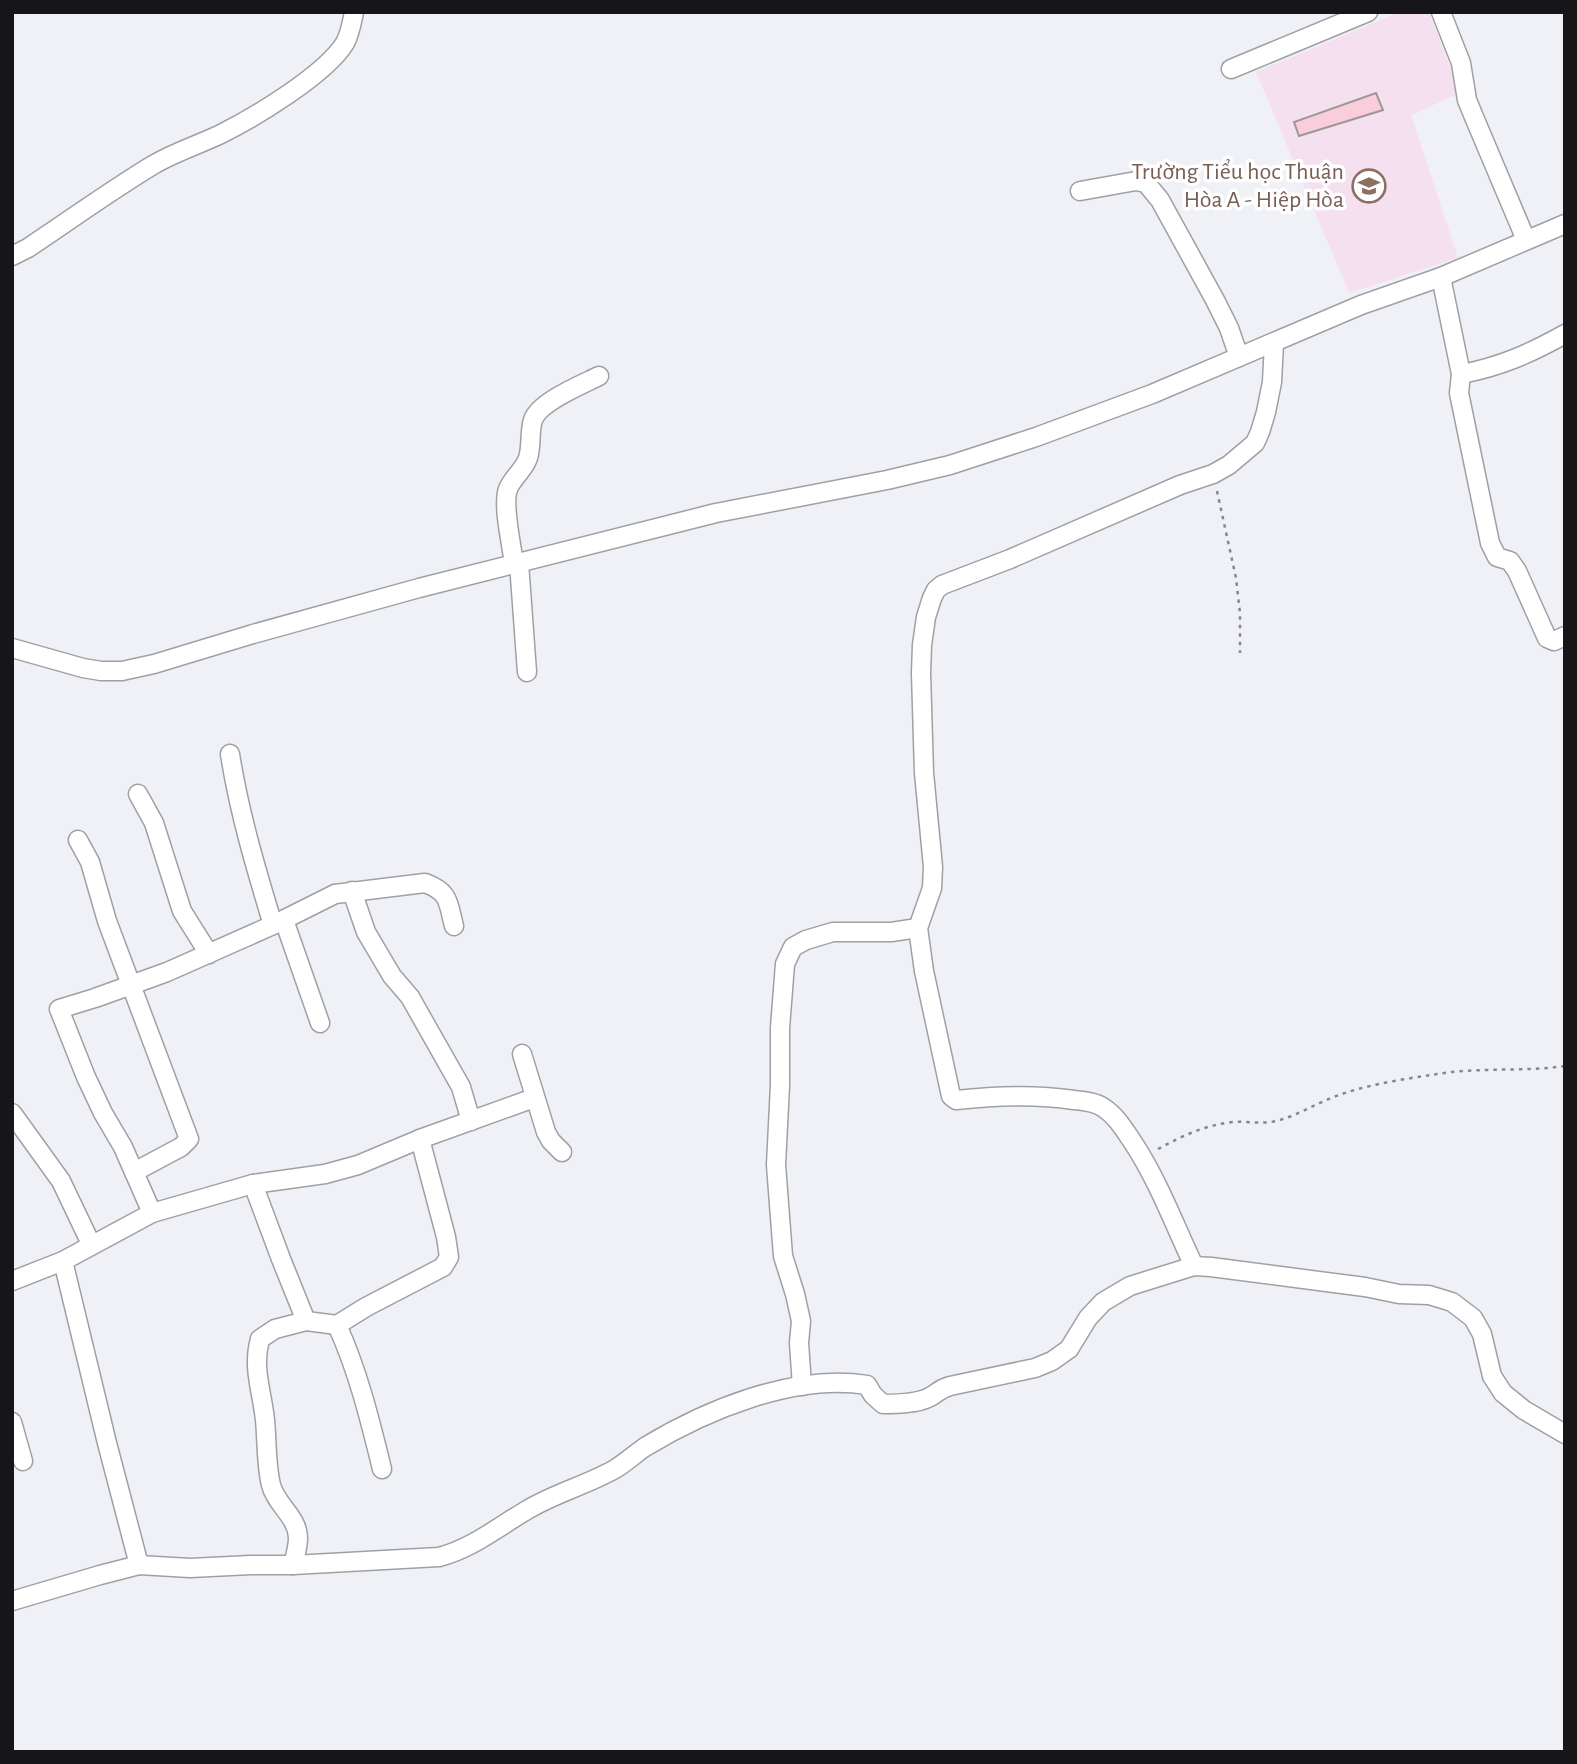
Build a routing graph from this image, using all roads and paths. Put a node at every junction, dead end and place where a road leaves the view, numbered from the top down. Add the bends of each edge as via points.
1 (354, 12) edge
2 (1368, 12) edge
3 (1441, 12) edge
4 (1231, 69) dead end
5 (1080, 191) dead end
6 (1565, 224) edge
7 (1526, 240) junction
8 (12, 256) edge
9 (1441, 277) junction
10 (1565, 334) edge
11 (1274, 343) junction
12 (1239, 356) junction
13 (1461, 374) junction
14 (598, 376) dead end
15 (1213, 474) junction
16 (516, 563) junction
17 (1565, 636) edge
18 (12, 648) edge
19 (1240, 653) dead end
20 (527, 672) dead end
21 (230, 754) dead end
22 (138, 794) dead end
23 (78, 841) dead end
24 (352, 891) junction
25 (278, 923) junction
26 (454, 926) dead end
27 (918, 928) junction
28 (209, 954) junction
29 (131, 985) junction
30 (320, 1023) dead end
31 (522, 1054) dead end
32 (1565, 1066) edge
33 (534, 1098) junction
34 (12, 1114) edge
35 (471, 1121) junction
36 (420, 1139) junction
37 (562, 1152) dead end
38 (1143, 1158) junction
39 (134, 1172) junction
40 (253, 1184) junction
41 (152, 1213) junction
42 (91, 1244) junction
43 (63, 1261) junction
44 (1194, 1266) junction
45 (12, 1281) edge
46 (306, 1321) junction
47 (337, 1325) junction
48 (802, 1386) junction
49 (12, 1422) edge
50 (1565, 1434) edge
51 (23, 1461) dead end
52 (382, 1469) dead end
53 (139, 1565) junction
54 (293, 1565) junction
55 (12, 1601) edge

1 - 8 street via 345,43 306,80 246,120 153,165
2 - 4 street
3 - 7 street via 1461,63 1467,100
5 - 12 street via 1146,183 1215,300
6 - 7 street
7 - 9 street
9 - 11 street
9 - 13 street
10 - 13 street via 1492,368
11 - 12 street
11 - 15 street via 1272,383 1255,443 1230,466
12 - 16 street via 1152,394 950,465 716,513
13 - 17 street via 1459,393 1490,543 1496,557 1510,561 1517,571 1547,638
14 - 16 street via 538,410 533,419 527,461 507,492
15 - 19 path via 1236,578
15 - 27 street via 936,590 926,617 920,673 932,888
16 - 18 street via 122,671 83,668
16 - 20 street
21 - 25 street via 251,851
22 - 28 street via 154,823 182,911
23 - 29 street via 90,862
24 - 25 street via 335,894
24 - 26 street via 425,883 437,887 446,895
24 - 35 street via 366,932 392,976 410,996 461,1087
25 - 28 street
25 - 30 street
27 - 38 street via 951,1096 956,1100 1044,1095 1090,1102 1121,1124
27 - 48 street via 833,932 793,947 785,964 776,1165 783,1256 801,1321
28 - 29 street
29 - 39 street via 189,1139
29 - 39 street via 59,1009 86,1077
31 - 33 street
32 - 38 path via 1441,1073 1386,1083 1339,1095 1279,1120 1201,1128
33 - 35 street
33 - 37 street via 545,1132
34 - 42 street via 61,1181
35 - 36 street
36 - 40 street via 325,1174
36 - 47 street via 449,1257 443,1267
38 - 44 street
39 - 41 street
40 - 41 street
40 - 46 street
41 - 42 street
42 - 43 street
43 - 45 street
43 - 53 street
44 - 48 street via 1129,1286 1088,1318 1069,1349 1035,1368 950,1386 929,1398 902,1404 883,1404 867,1385
44 - 50 street via 1452,1302 1473,1318 1482,1334 1492,1376 1503,1393
46 - 47 street
46 - 54 street via 275,1329 260,1339 256,1353 271,1484 276,1499 296,1525
47 - 52 street via 364,1398
48 - 54 street via 745,1399 705,1416 457,1552 439,1557
49 - 51 street
53 - 54 street
53 - 55 street

